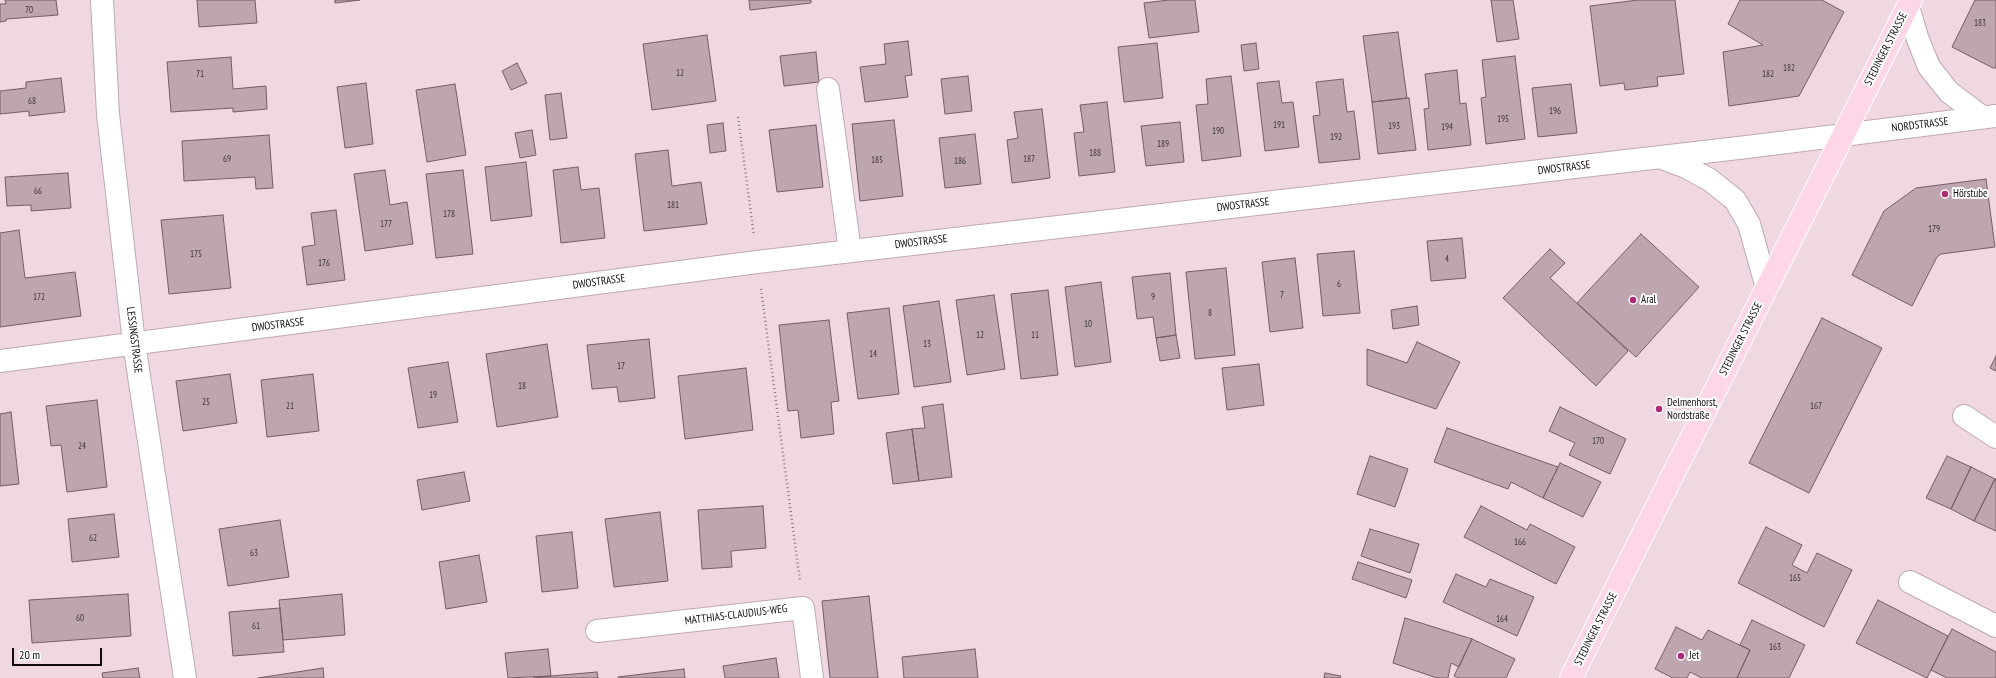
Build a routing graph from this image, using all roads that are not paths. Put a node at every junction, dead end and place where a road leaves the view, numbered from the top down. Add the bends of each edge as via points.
1 (102, 0) edge
2 (1909, 3) edge
3 (828, 89) dead end
4 (1989, 116) edge
5 (1843, 135) junction
6 (1659, 157) junction
7 (850, 251) junction
8 (1767, 288) junction
9 (134, 343) junction
10 (0, 361) edge
11 (1964, 416) dead end
12 (1996, 437) edge
13 (1910, 582) dead end
14 (1996, 626) edge
15 (598, 631) dead end
16 (184, 678) edge
17 (812, 678) edge
18 (1571, 678) edge

1 - 9 street, LESSINGSTRASSE via 108,114
2 - 4 street via 1917,37 1929,67 1949,92
2 - 5 main road, STEDINGER STRASSE
3 - 7 street
4 - 5 street, NORDSTRASSE
5 - 6 street, DWOSTRASSE
5 - 8 main road, STEDINGER STRASSE
6 - 7 street, DWOSTRASSE
6 - 8 street via 1710,180 1735,200 1749,224
7 - 9 street, DWOSTRASSE
8 - 18 main road, STEDINGER STRASSE
9 - 10 street, DWOSTRASSE
9 - 16 street, LESSINGSTRASSE
11 - 12 street
13 - 14 street
15 - 17 street, MATTHIAS-CLAUDIUS-WEG via 803,608

